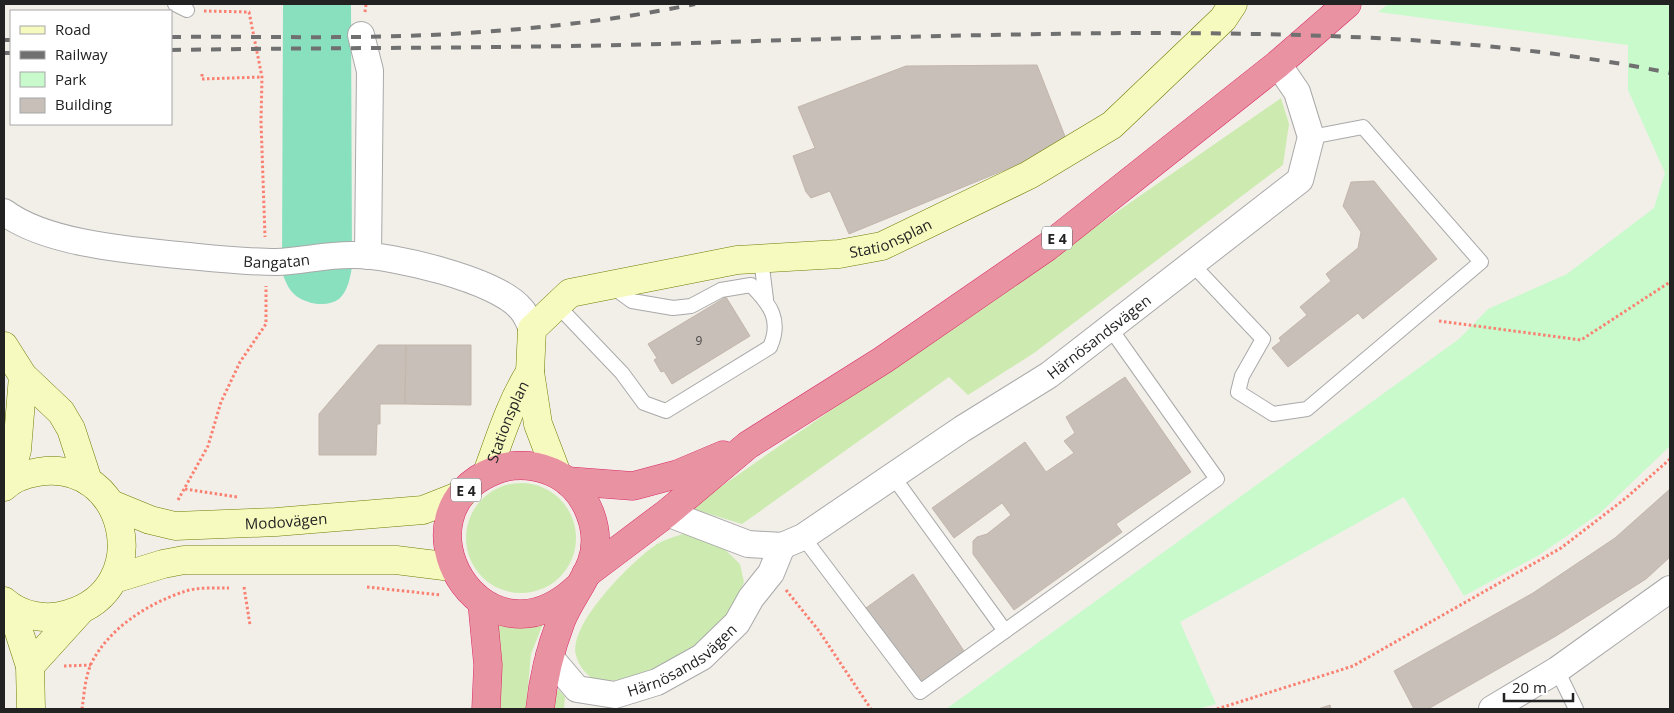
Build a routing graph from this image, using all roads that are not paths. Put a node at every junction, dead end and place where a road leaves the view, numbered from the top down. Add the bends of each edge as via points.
1 (1233, 4) edge
2 (1347, 4) edge
3 (361, 35) dead end
4 (1278, 64) junction
5 (1311, 137) junction
6 (4, 212) edge
7 (368, 256) junction
8 (761, 259) junction
9 (1192, 264) junction
10 (610, 285) junction
11 (766, 300) junction
12 (557, 305) junction
13 (1110, 328) junction
14 (532, 329) junction
15 (4, 346) edge
16 (530, 372) junction
17 (23, 376) junction
18 (748, 445) junction
19 (487, 473) junction
20 (892, 476) junction
21 (562, 478) junction
22 (88, 481) junction
23 (6, 485) edge
24 (461, 495) junction
25 (111, 504) junction
26 (667, 513) junction
27 (793, 542) junction
28 (452, 567) junction
29 (114, 579) junction
30 (581, 581) junction
31 (1670, 589) edge
32 (482, 602) junction
33 (7, 604) edge
34 (80, 611) junction
35 (1004, 631) junction
36 (549, 656) junction
37 (30, 666) junction
38 (1557, 670) junction
39 (30, 709) edge
40 (486, 709) edge
41 (540, 709) edge
42 (1492, 709) edge
43 (1576, 709) edge

1 - 8 main road, Stationsplan via 1223,19 1112,125 1030,175 882,246 839,254
2 - 4 highway, E 4
3 - 7 street via 370,71
4 - 5 street via 1297,92
4 - 18 highway, E 4 via 1047,247 883,360
5 - 9 street, Härnösandsvägen via 1300,180
5 - 9 lane via 1363,128 1481,262 1308,409 1273,414 1238,392 1242,376 1262,339
6 - 7 street, Bangatan via 13,219 72,240 121,249 276,262 356,254
7 - 14 street, Bangatan via 426,265 490,287 521,308
8 - 10 main road, Stationsplan via 738,260
8 - 11 lane
9 - 13 street, Härnösandsvägen
10 - 11 lane via 632,301 673,308 691,306 721,290 742,285 751,285
10 - 12 main road, Stationsplan via 570,293
11 - 12 lane via 776,324 770,347 666,411 644,403 622,373
12 - 14 main road, Stationsplan
13 - 20 street, Härnösandsvägen via 1049,375
13 - 35 lane via 1217,479
14 - 16 main road, Stationsplan
15 - 17 main road
16 - 19 main road, Stationsplan via 504,423
16 - 21 main road, Stationsplan via 538,424
17 - 22 main road via 62,412 79,449
17 - 23 main road via 17,450
18 - 21 highway, E 4 via 678,474 633,486
18 - 26 highway, E 4
19 - 21 highway, E 4 via 522,465 546,470
19 - 24 highway, E 4
20 - 27 street, Härnösandsvägen
20 - 35 lane
21 - 30 highway via 584,501 594,525 594,550
22 - 23 main road via 69,473 48,470 27,474
22 - 25 main road
24 - 25 main road, Modovägen via 423,510 276,522 175,526
24 - 28 highway, E 4 via 452,512 448,530
25 - 29 main road via 123,541
26 - 27 street via 748,544
26 - 30 highway, E 4
27 - 35 lane via 920,692
27 - 36 street, Härnösandsvägen via 751,598 737,623 702,657 657,682 616,695 577,689
28 - 29 main road via 396,560 184,560
28 - 32 highway, E 4 via 470,593
29 - 34 main road via 106,592
30 - 32 highway, E 4 via 554,605 526,613 504,611
30 - 36 highway
31 - 38 street
32 - 40 highway via 488,665
33 - 34 main road via 41,617 57,618
33 - 37 main road
34 - 37 main road
36 - 41 highway
37 - 39 main road
38 - 42 street
38 - 43 lane

